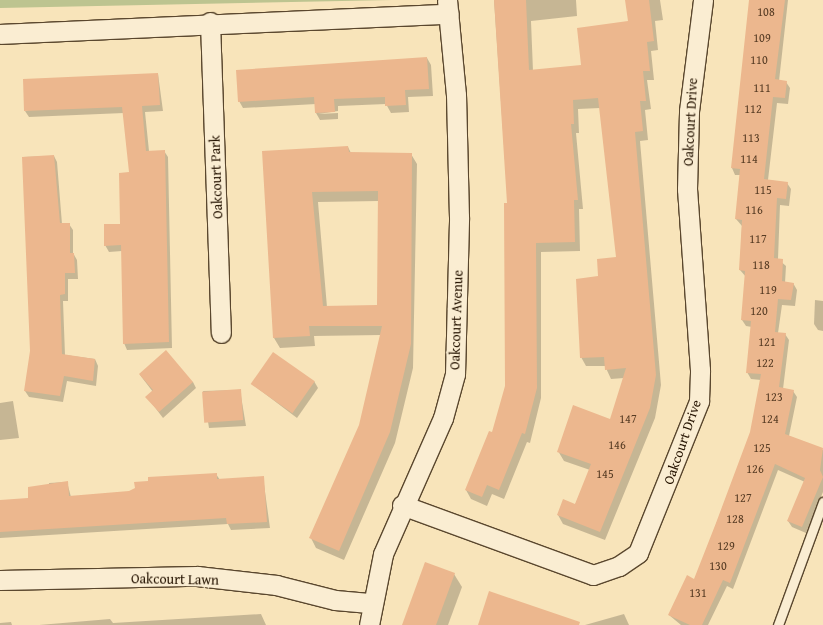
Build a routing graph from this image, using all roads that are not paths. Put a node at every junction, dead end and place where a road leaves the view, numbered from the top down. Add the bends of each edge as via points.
1 (703, 0) edge
2 (448, 7) edge
3 (210, 22) junction
4 (0, 34) edge
5 (221, 333) dead end
6 (823, 502) edge
7 (402, 505) junction
8 (0, 580) edge
9 (372, 602) junction
10 (369, 625) edge
11 (778, 625) edge

1 - 7 street, Oakcourt Drive via 690,104 687,189 700,362 699,401 638,553 619,566 593,575
2 - 3 street
2 - 7 street, Oakcourt Avenue via 456,95 459,217 455,374 443,418
3 - 4 street
3 - 5 street, Oakcourt Park
6 - 11 lane
7 - 9 street, Oakcourt Avenue via 383,554
8 - 9 street, Oakcourt Lawn via 197,576 276,585 335,600
9 - 10 street, Oakcourt Avenue

